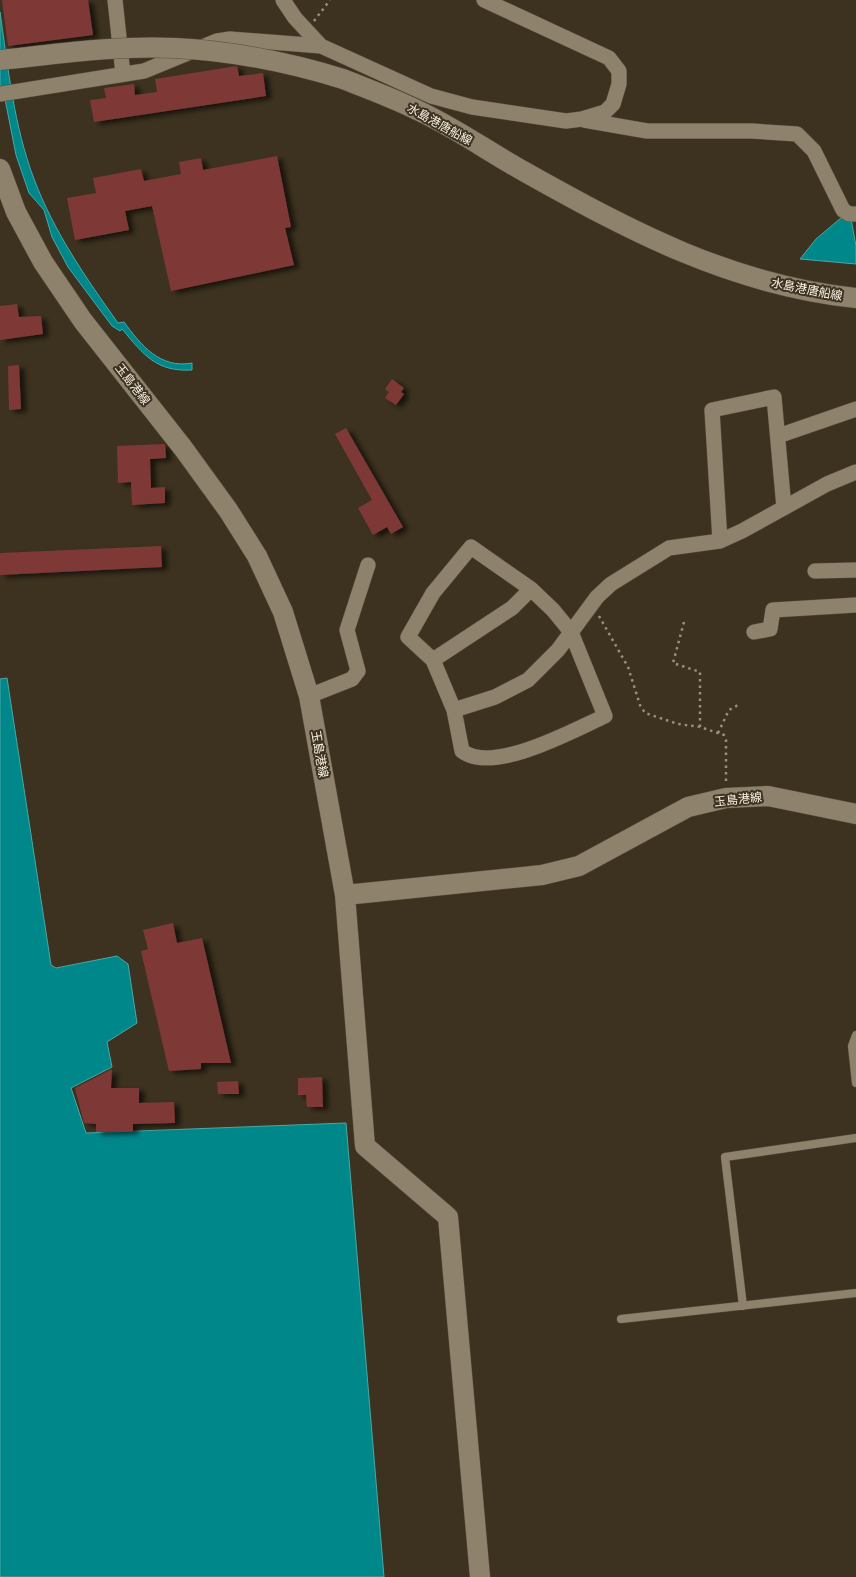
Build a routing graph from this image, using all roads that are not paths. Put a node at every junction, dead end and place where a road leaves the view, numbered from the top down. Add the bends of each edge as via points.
1 (114, 0) edge
2 (283, 0) edge
3 (484, 0) edge
4 (321, 46) junction
5 (0, 60) edge
6 (123, 74) junction
7 (0, 94) edge
8 (582, 119) junction
9 (0, 169) edge
10 (856, 214) edge
11 (676, 250) junction
12 (856, 286) edge
13 (856, 298) edge
14 (856, 311) edge
15 (856, 408) edge
16 (778, 436) junction
17 (856, 472) edge
18 (784, 508) junction
19 (720, 541) junction
20 (368, 565) dead end
21 (856, 570) edge
22 (815, 572) dead end
23 (531, 589) junction
24 (856, 605) edge
25 (571, 632) junction
26 (754, 632) dead end
27 (433, 660) junction
28 (309, 696) junction
29 (454, 710) junction
30 (856, 814) edge
31 (345, 895) junction
32 (856, 1035) edge
33 (856, 1083) edge
34 (856, 1138) edge
35 (856, 1294) edge
36 (743, 1306) junction
37 (621, 1319) dead end
38 (480, 1577) edge

1 - 6 street
2 - 4 street
3 - 8 street via 602,54 616,65 619,84 613,104 605,112
4 - 6 street via 230,39 217,41 144,71
4 - 8 street via 431,96 500,112 566,121
5 - 11 main road, 水島港唐船線, bridge via 85,50 173,48 214,50 299,66 343,79 418,110 589,207
6 - 7 street
8 - 10 street via 647,131 797,134 814,150 843,210
9 - 28 main road, 玉島港線 via 16,212 43,262 83,321 222,502 257,556 283,612
11 - 12 main road via 724,257 824,282
11 - 13 main road, 水島港唐船線 via 717,268 759,280
11 - 14 main road via 711,276 754,291
15 - 16 street
16 - 18 street
16 - 19 street via 774,397 712,410
17 - 18 street via 826,484
18 - 19 street
19 - 25 street via 669,548 611,584
20 - 28 street via 347,630 358,671 352,678
21 - 22 street
23 - 25 street
23 - 27 street via 512,608
23 - 27 street via 470,547 433,593 408,637
24 - 26 street via 773,610 770,629
25 - 29 street via 528,680 495,697
25 - 29 street via 605,716 525,752 484,758 470,757 462,751
27 - 29 street
28 - 31 main road, 玉島港線
30 - 31 main road, 玉島港線 via 768,796 726,798 688,807 597,857 570,868 542,875
31 - 38 main road via 365,1146 448,1217
32 - 33 lane via 852,1046
34 - 36 lane via 725,1156
35 - 36 lane
36 - 37 lane

